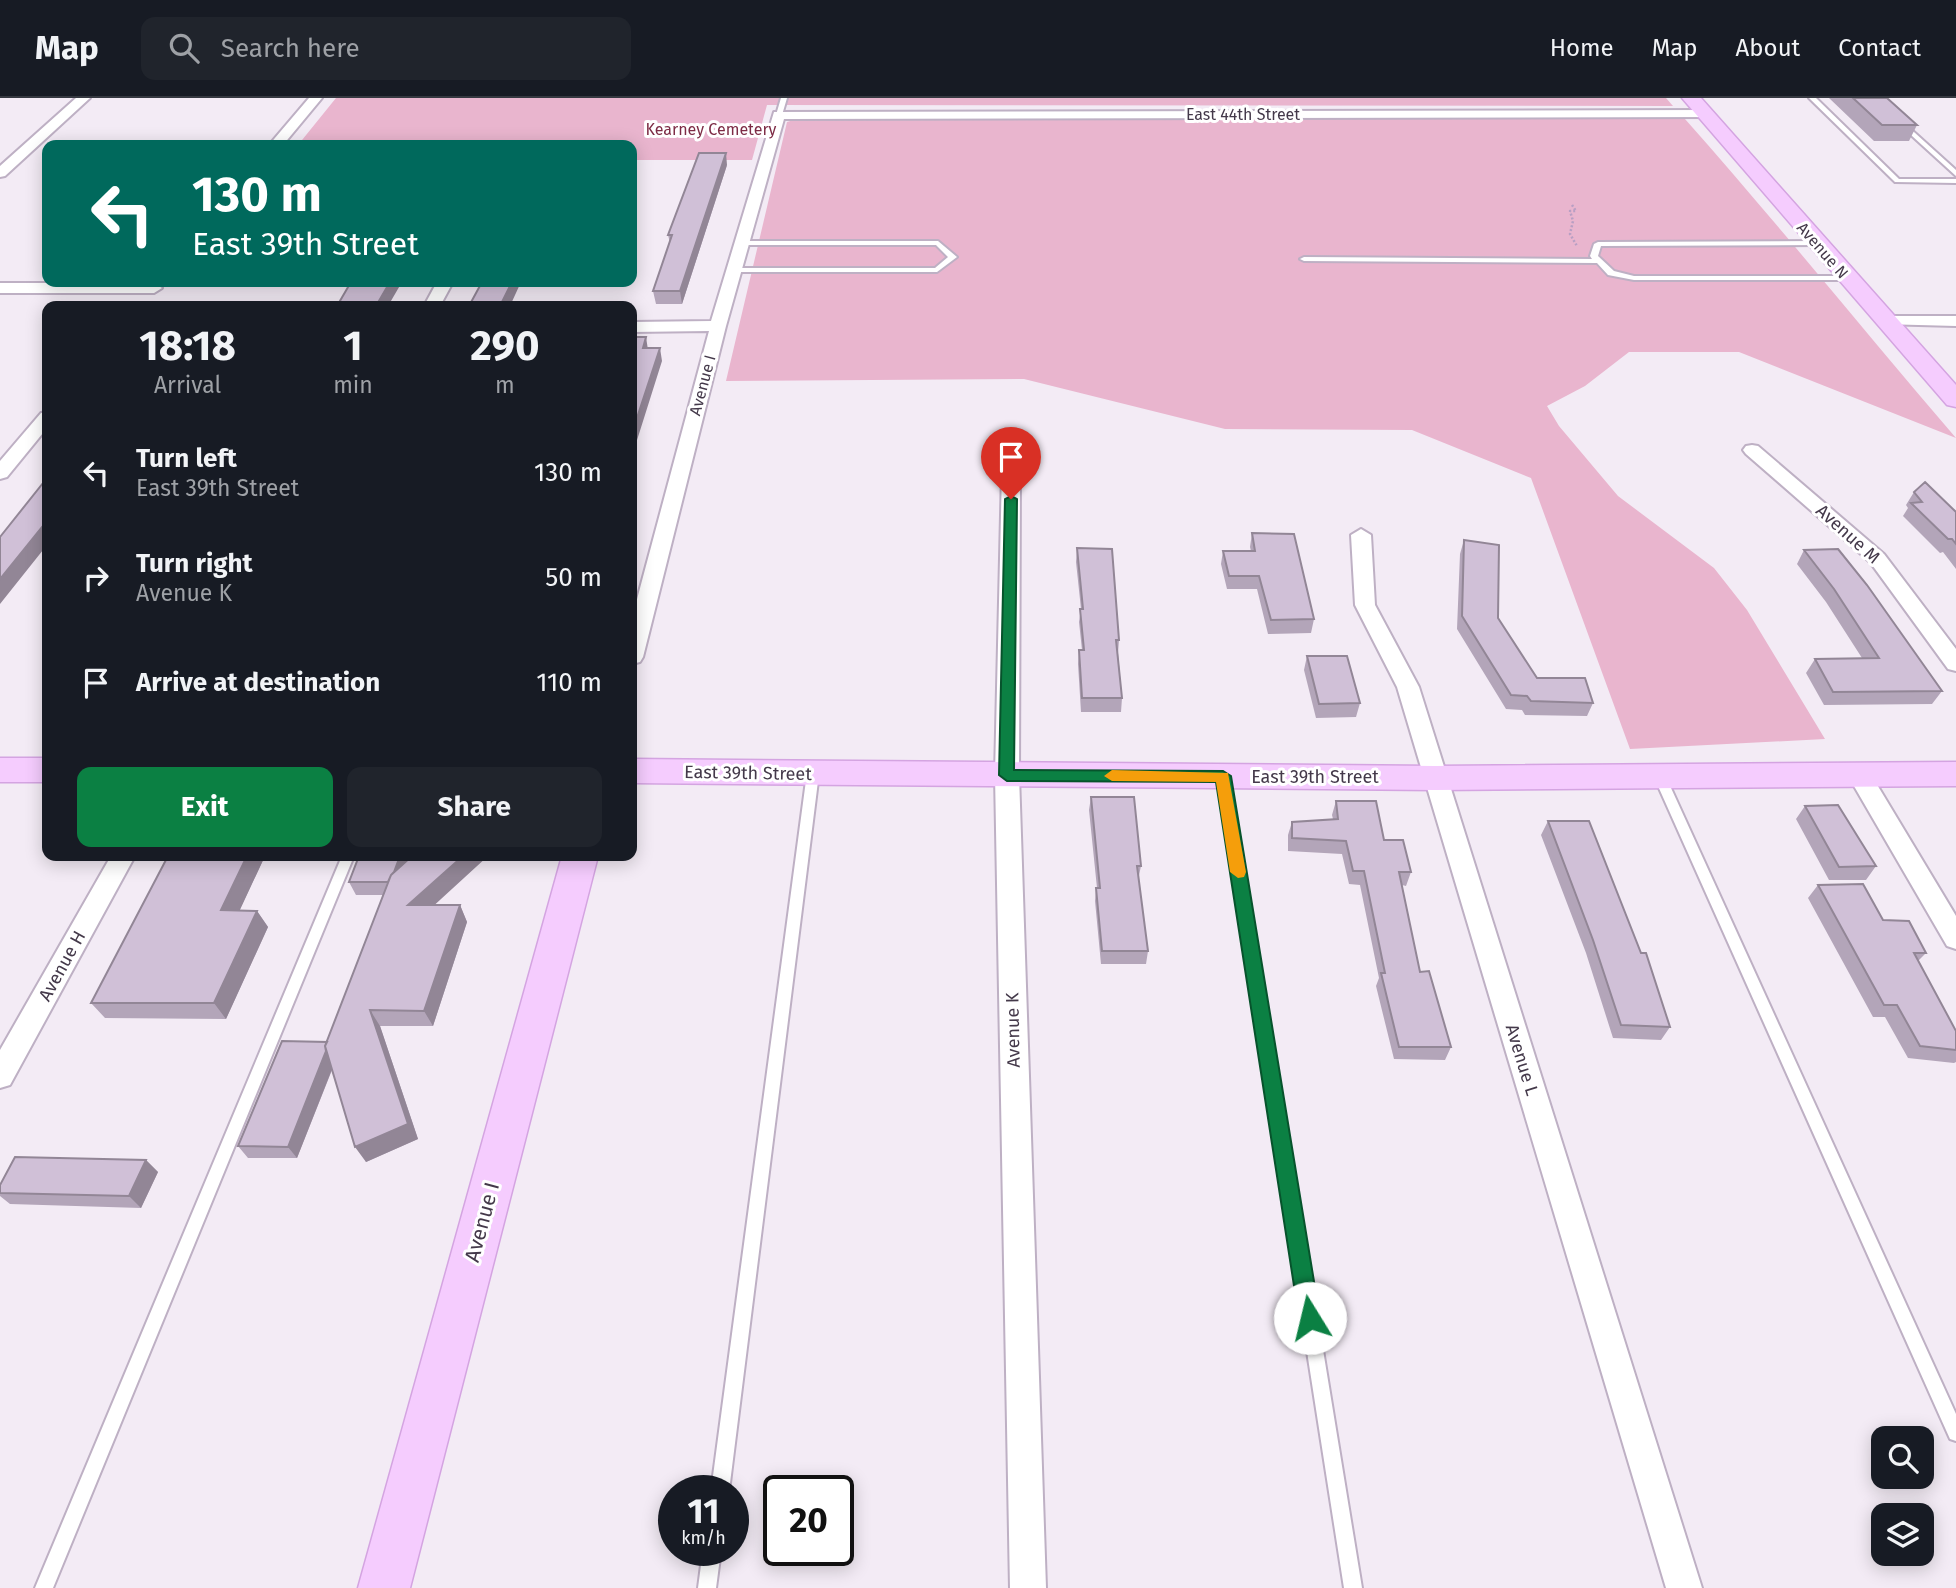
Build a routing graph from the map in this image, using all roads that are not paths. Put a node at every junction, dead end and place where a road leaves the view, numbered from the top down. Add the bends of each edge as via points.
1 (84, 98) edge
2 (317, 98) edge
3 (1812, 98) edge
4 (1698, 106) edge
5 (782, 107) edge
6 (1895, 117) edge
7 (280, 140) edge
8 (0, 173) edge
9 (1956, 174) edge
10 (1956, 181) edge
11 (741, 243) junction
12 (1816, 243) junction
13 (1304, 259) dead end
14 (1597, 261) junction
15 (734, 270) junction
16 (1848, 278) junction
17 (52, 287) edge
18 (155, 287) edge
19 (0, 288) edge
20 (143, 301) edge
21 (1887, 321) junction
22 (1956, 321) edge
23 (718, 326) junction
24 (637, 327) edge
25 (1956, 400) edge
26 (42, 424) edge
27 (1752, 450) dead end
28 (1011, 472) dead end
29 (0, 473) edge
30 (1361, 535) dead end
31 (637, 638) edge
32 (1956, 664) edge
33 (0, 770) edge
34 (42, 770) edge
35 (637, 771) edge
36 (813, 774) junction
37 (1859, 774) junction
38 (1956, 774) edge
39 (1007, 775) junction
40 (1223, 776) junction
41 (1660, 777) junction
42 (1436, 778) junction
43 (120, 861) edge
44 (346, 861) edge
45 (579, 861) edge
46 (1956, 939) edge
47 (0, 1076) edge
48 (1956, 1433) edge
49 (722, 1475) edge
50 (710, 1566) edge
51 (44, 1588) edge
52 (384, 1588) edge
53 (707, 1588) edge
54 (1028, 1588) edge
55 (1353, 1588) edge
56 (1684, 1588) edge

1 - 8 street
2 - 7 street
3 - 10 lane via 1897,181
4 - 5 street, East 44th Street
4 - 12 main road, Avenue N
5 - 11 street, Avenue I
6 - 9 lane
11 - 15 street, Avenue I
11 - 15 lane via 938,243 953,257 937,270
12 - 14 lane via 1598,244
12 - 16 main road, Avenue N
13 - 14 lane
14 - 16 lane via 1611,273 1634,278
15 - 23 street, Avenue I
16 - 21 main road, Avenue N
17 - 19 street
18 - 20 street
21 - 22 street
21 - 25 main road, Avenue N
23 - 24 street
23 - 31 street, Avenue I
26 - 29 street
27 - 32 street, Avenue M via 1877,558
28 - 39 street, Avenue K
30 - 42 street, Avenue L via 1365,605 1408,687
33 - 34 main road
35 - 36 main road, East 39th Street
36 - 39 main road, East 39th Street
36 - 49 lane
37 - 38 main road, East 39th Street
37 - 41 main road, East 39th Street
37 - 46 street
39 - 40 main road, East 39th Street
39 - 54 street, Avenue K
40 - 42 main road, East 39th Street
40 - 55 lane
41 - 42 main road, East 39th Street
41 - 48 lane
42 - 56 street, Avenue L
43 - 47 street, Avenue H
44 - 51 lane
45 - 52 main road, Avenue I
50 - 53 lane

